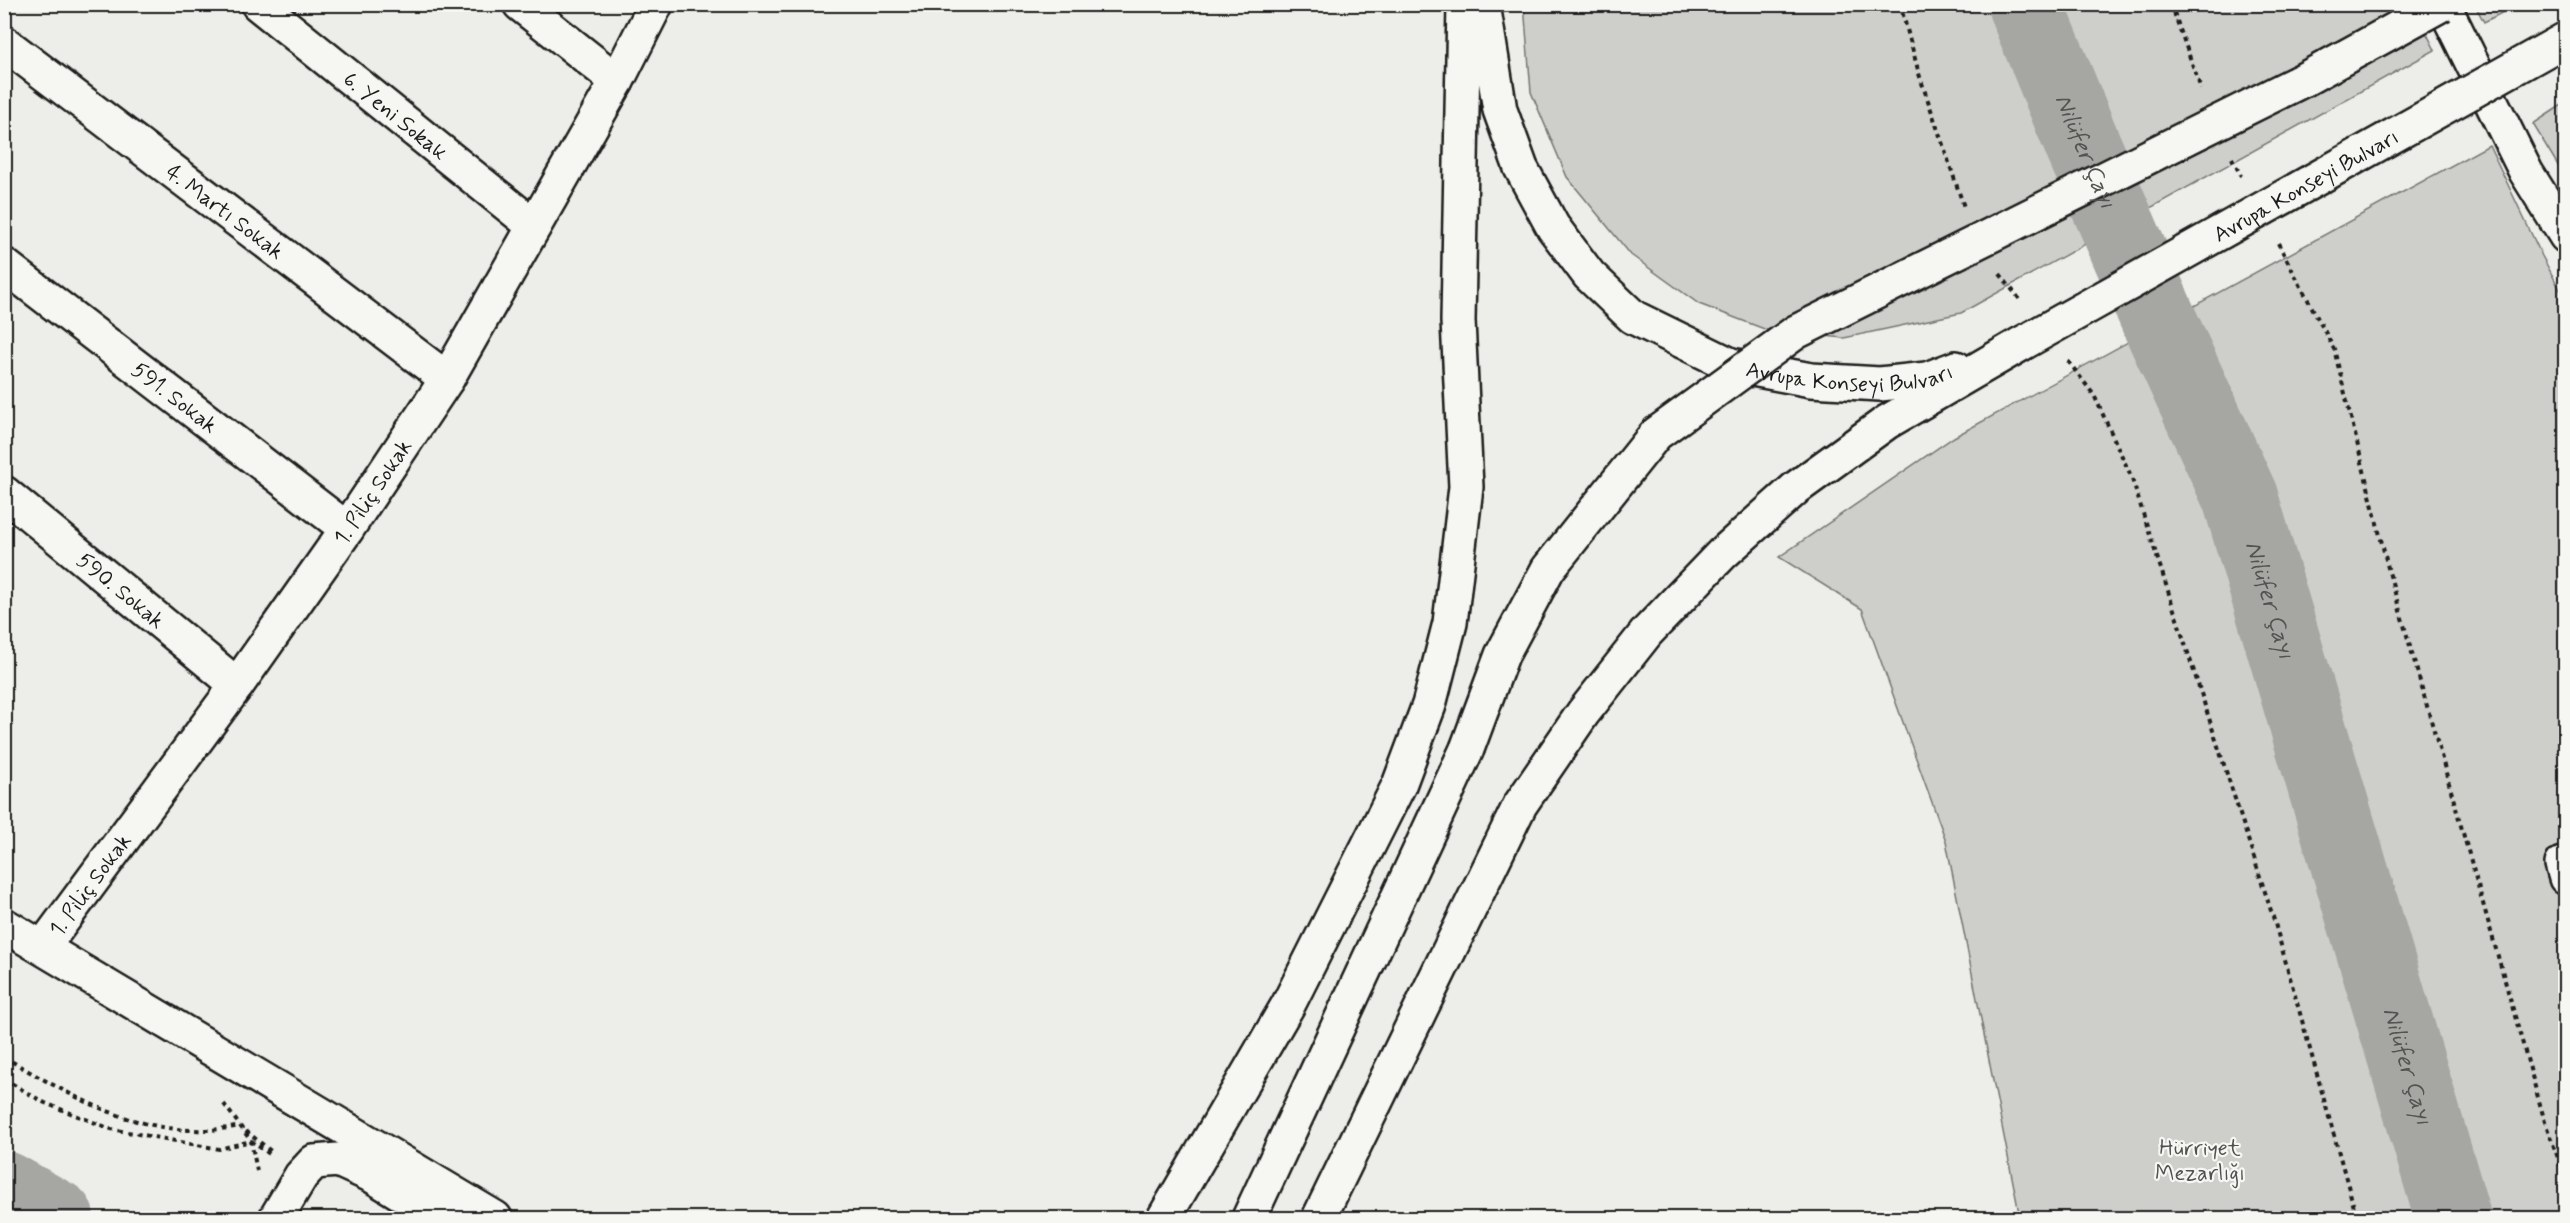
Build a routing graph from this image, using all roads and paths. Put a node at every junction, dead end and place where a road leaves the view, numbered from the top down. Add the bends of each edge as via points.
1 (258, 4) edge
2 (520, 4) edge
3 (656, 4) edge
4 (1464, 4) edge
5 (1483, 4) edge
6 (1899, 4) edge
7 (2171, 4) edge
8 (2443, 4) edge
9 (2565, 39) edge
10 (4, 42) edge
11 (617, 81) junction
12 (2205, 98) dead end
13 (2228, 150) dead end
14 (2244, 181) dead end
15 (1968, 218) dead end
16 (534, 226) junction
17 (2273, 234) dead end
18 (2565, 236) edge
19 (4, 265) edge
20 (1995, 265) dead end
21 (2022, 303) dead end
22 (2021, 344) junction
23 (2065, 358) dead end
24 (447, 379) junction
25 (4, 493) edge
26 (348, 529) junction
27 (237, 685) junction
28 (4, 925) edge
29 (43, 947) junction
30 (4, 1057) edge
31 (4, 1079) edge
32 (218, 1100) dead end
33 (240, 1126) junction
34 (251, 1141) junction
35 (301, 1176) junction
36 (255, 1178) dead end
37 (2565, 1180) edge
38 (276, 1218) edge
39 (441, 1218) edge
40 (495, 1218) edge
41 (1164, 1218) edge
42 (1249, 1218) edge
43 (1319, 1218) edge
44 (2357, 1218) edge

1 - 16 main road, 6. Yeni Sokak
2 - 11 main road
3 - 11 main road, 1. Piliç Sokak
4 - 41 main road via 1458,321 1466,487 1450,623 1429,705 1399,785 1288,1005
5 - 22 main road, Avrupa Konseyi Bulvarı via 1500,110 1521,168 1553,227 1583,267 1633,317 1731,365 1810,380 1880,384 1927,379
6 - 15 path
7 - 12 path
8 - 18 main road via 2526,172
8 - 42 main road, bridge via 2305,79 1796,332 1656,434 1548,569 1502,655 1467,749
9 - 22 main road, Avrupa Konseyi Bulvarı, bridge
10 - 24 main road, 4. Martı Sokak
11 - 16 main road, 1. Piliç Sokak
13 - 14 path
16 - 24 main road, 1. Piliç Sokak
17 - 37 path via 2334,349 2389,572 2545,1122
19 - 26 main road, 591. Sokak
20 - 21 path
22 - 43 main road via 1887,422 1796,488 1722,554 1647,632 1583,713 1520,805
23 - 44 path via 2094,395 2131,476 2274,920
24 - 26 main road, 1. Piliç Sokak
25 - 27 main road, 590. Sokak
26 - 27 main road, 1. Piliç Sokak
27 - 29 main road, 1. Piliç Sokak
28 - 29 main road
29 - 40 main road
30 - 33 path via 103,1109 157,1128 213,1132
31 - 34 path via 45,1103 111,1129 219,1149
32 - 33 path
33 - 34 path
33 - 35 path
34 - 35 path
34 - 36 path via 258,1168
35 - 38 main road
35 - 39 main road via 314,1162 338,1160 373,1176

